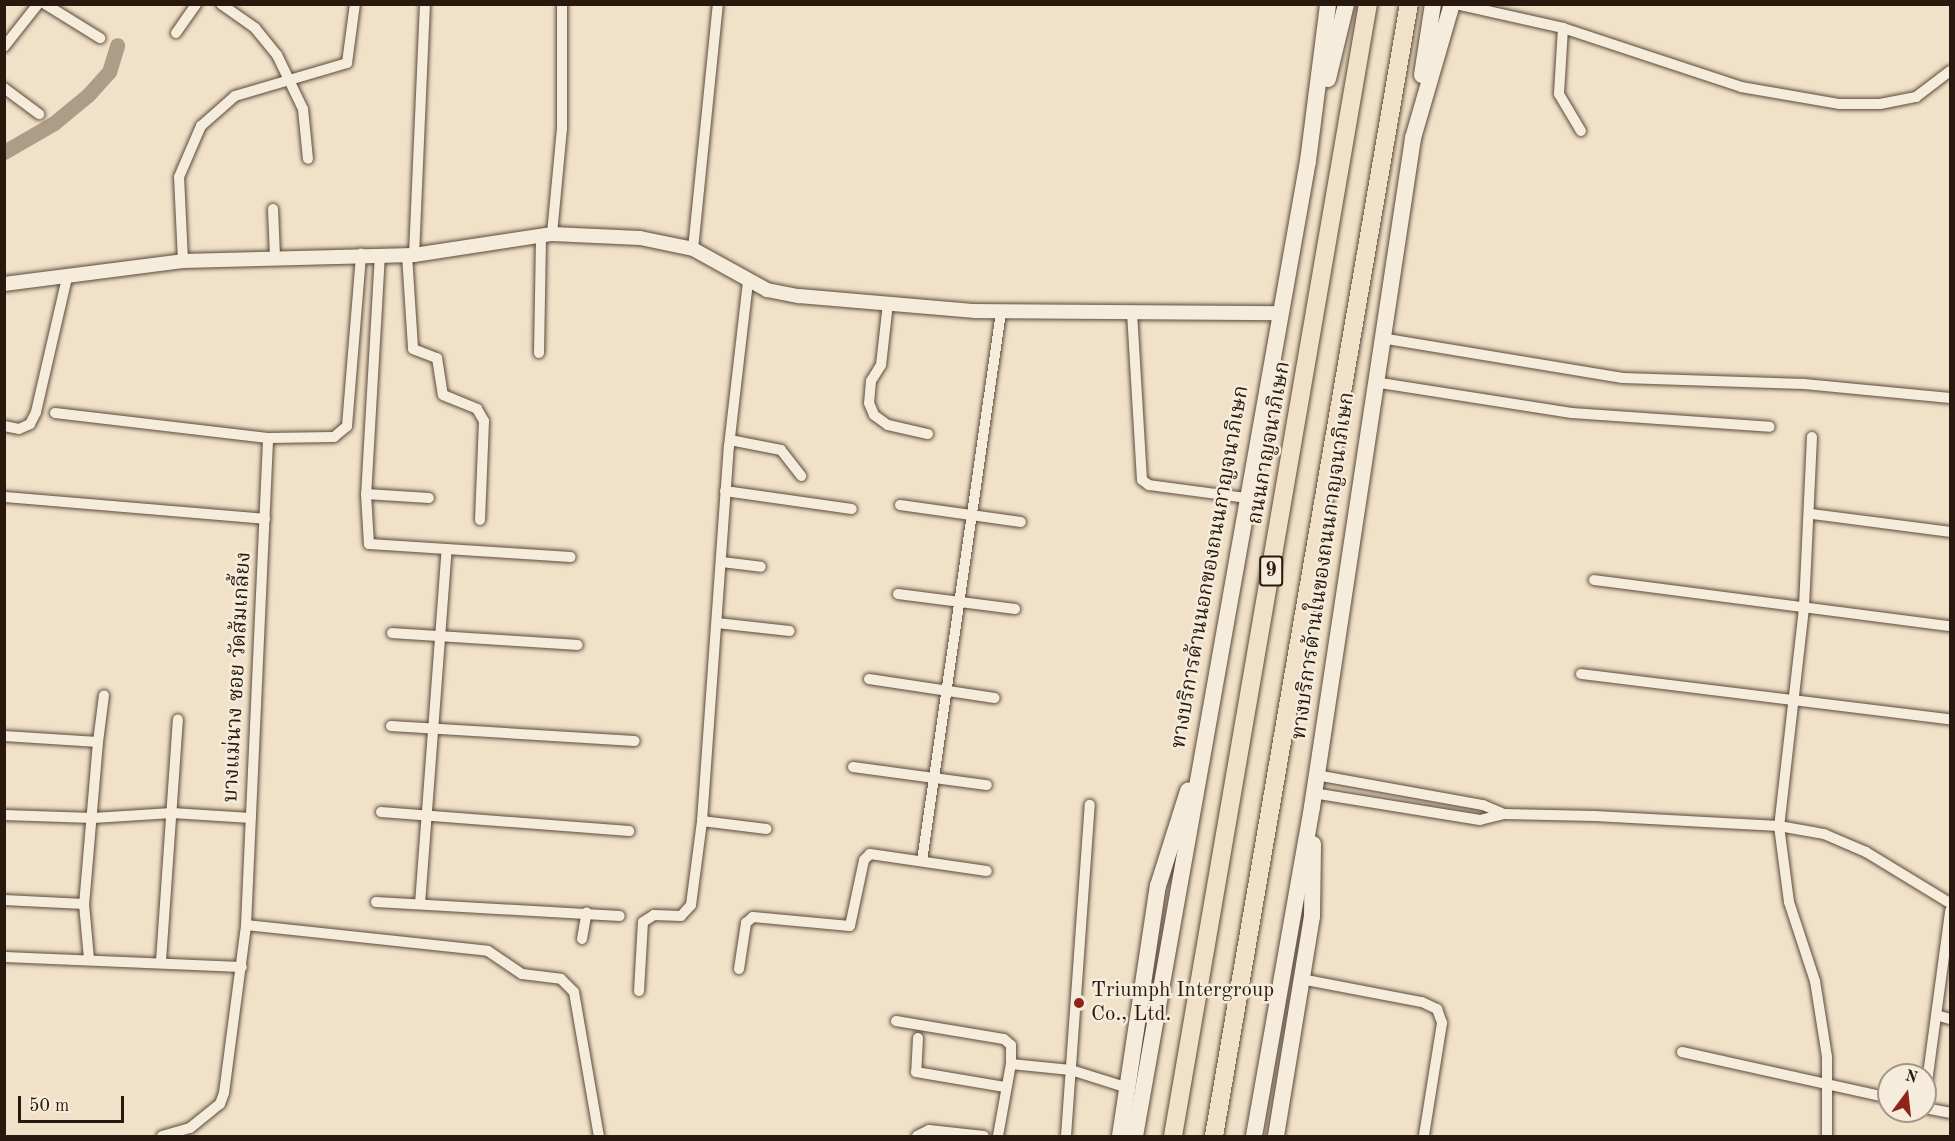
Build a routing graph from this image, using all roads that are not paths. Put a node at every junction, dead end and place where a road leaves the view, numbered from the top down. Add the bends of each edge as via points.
1 (38, 4) edge
2 (45, 4) edge
3 (196, 4) edge
4 (221, 4) edge
5 (355, 4) edge
6 (424, 4) edge
7 (562, 4) edge
8 (718, 4) edge
9 (1328, 4) edge
10 (1346, 4) edge
11 (1368, 4) edge
12 (1409, 4) edge
13 (1433, 4) edge
14 (1454, 4) edge
15 (62, 9) edge
16 (1563, 28) junction
17 (176, 33) dead end
18 (100, 38) dead end
19 (4, 47) edge
20 (1950, 71) edge
21 (287, 77) junction
22 (4, 88) edge
23 (39, 114) dead end
24 (1581, 131) dead end
25 (1413, 138) junction
26 (308, 159) dead end
27 (1308, 161) junction
28 (273, 208) dead end
29 (546, 234) junction
30 (693, 249) junction
31 (361, 254) junction
32 (380, 254) junction
33 (411, 255) junction
34 (275, 256) junction
35 (183, 261) junction
36 (67, 278) junction
37 (748, 282) junction
38 (4, 284) edge
39 (888, 303) junction
40 (1001, 312) junction
41 (1132, 312) junction
42 (1279, 313) junction
43 (1381, 338) junction
44 (539, 353) dead end
45 (1374, 382) junction
46 (1950, 398) edge
47 (55, 413) dead end
48 (4, 426) edge
49 (1770, 427) dead end
50 (928, 434) dead end
51 (1812, 437) dead end
52 (268, 438) junction
53 (730, 440) junction
54 (801, 476) dead end
55 (725, 491) junction
56 (366, 494) junction
57 (4, 497) edge
58 (429, 498) dead end
59 (1246, 498) junction
60 (900, 505) dead end
61 (852, 509) dead end
62 (1812, 514) junction
63 (971, 515) junction
64 (265, 519) junction
65 (480, 520) dead end
66 (1021, 522) dead end
67 (1950, 532) edge
68 (447, 549) junction
69 (571, 557) dead end
70 (722, 562) junction
71 (761, 567) dead end
72 (1594, 580) dead end
73 (898, 594) dead end
74 (961, 602) junction
75 (1804, 608) junction
76 (1015, 609) dead end
77 (717, 623) junction
78 (1950, 626) edge
79 (790, 631) dead end
80 (392, 633) dead end
81 (441, 636) junction
82 (578, 645) dead end
83 (1581, 674) dead end
84 (869, 679) dead end
85 (947, 691) junction
86 (104, 695) dead end
87 (995, 698) dead end
88 (1792, 701) junction
89 (1950, 719) edge
90 (178, 720) dead end
91 (390, 726) dead end
92 (431, 728) junction
93 (4, 736) edge
94 (635, 741) dead end
95 (98, 742) junction
96 (1202, 753) junction
97 (853, 768) dead end
98 (1316, 775) junction
99 (932, 778) junction
100 (987, 785) dead end
101 (1312, 800) junction
102 (1090, 805) dead end
103 (381, 812) dead end
104 (172, 813) junction
105 (1504, 814) junction
106 (4, 815) edge
107 (426, 815) junction
108 (93, 818) junction
109 (251, 818) junction
110 (702, 821) junction
111 (1779, 826) junction
112 (767, 829) dead end
113 (629, 831) dead end
114 (922, 861) junction
115 (987, 871) dead end
116 (4, 900) edge
117 (376, 903) dead end
118 (1950, 903) edge
119 (84, 904) junction
120 (420, 904) junction
121 (1950, 911) edge
122 (587, 912) junction
123 (620, 916) dead end
124 (246, 925) junction
125 (582, 939) dead end
126 (4, 957) edge
127 (89, 959) junction
128 (161, 961) junction
129 (242, 967) junction
130 (739, 969) dead end
131 (1301, 979) junction
132 (639, 991) dead end
133 (1936, 1015) junction
134 (1950, 1019) edge
135 (896, 1021) dead end
136 (918, 1038) dead end
137 (1682, 1052) dead end
138 (1930, 1063) edge
139 (1011, 1064) junction
140 (1071, 1070) junction
141 (1827, 1080) junction
142 (1005, 1087) junction
143 (1125, 1087) junction
144 (1877, 1095) edge
145 (190, 1132) edge
146 (162, 1136) edge
147 (599, 1137) edge
148 (917, 1137) edge
149 (984, 1137) edge
150 (998, 1137) edge
151 (1066, 1137) edge
152 (1120, 1137) edge
153 (1135, 1137) edge
154 (1173, 1137) edge
155 (1214, 1137) edge
156 (1254, 1137) edge
157 (1276, 1137) edge
158 (1424, 1137) edge
159 (1827, 1137) edge

1 - 19 street
2 - 15 street
3 - 17 street
4 - 21 street via 266,38
5 - 21 street via 347,63
6 - 33 street
7 - 29 street via 562,129
8 - 30 street
9 - 27 main road, ทางบริการด้านนอกของถนนกาญจนาภิเษก
10 - 27 main road
11 - 154 highway, ถนนกาญจนาภิเษก / 9
12 - 155 highway, 9
13 - 25 main road
14 - 16 street
14 - 25 main road, ทางบริการด้านในของถนนกาญจนาภิเษก
15 - 18 street
16 - 20 street via 1741,87 1839,104 1880,104 1916,97
16 - 24 street via 1559,94
21 - 26 street via 303,109
21 - 35 street via 236,96 201,126 179,177
22 - 23 street
25 - 43 main road, ทางบริการด้านในของถนนกาญจนาภิเษก
27 - 42 main road, ทางบริการด้านนอกของถนนกาญจนาภิเษก
28 - 34 street
29 - 30 street via 640,238
29 - 33 street
29 - 44 street
30 - 37 street
31 - 32 street
31 - 34 street
31 - 52 street via 347,426 334,437
32 - 33 street
32 - 56 street
33 - 65 street via 413,349 436,358 443,394 477,409 484,421
34 - 35 street
35 - 36 street
36 - 38 street
36 - 48 street via 36,412 30,424 19,429
37 - 39 street via 788,294
37 - 53 street
39 - 40 street
39 - 50 street via 881,365 871,381 869,403 874,415 888,425
40 - 41 street
40 - 63 street
41 - 42 street
41 - 59 street via 1142,480
42 - 59 main road, ทางบริการด้านนอกของถนนกาญจนาภิเษก
43 - 45 main road, ทางบริการด้านในของถนนกาญจนาภิเษก
43 - 46 street via 1623,378 1804,384
45 - 49 street via 1572,413
45 - 98 main road, ทางบริการด้านในของถนนกาญจนาภิเษก
47 - 52 street
51 - 62 street
52 - 64 street, บางแม่นาง ซอย วัดส้มเกลี้ยง
53 - 54 street via 781,450
53 - 55 street
55 - 61 street
55 - 70 street
56 - 58 street
56 - 68 street via 369,544
57 - 64 street
59 - 96 main road, ทางบริการด้านนอกของถนนกาญจนาภิเษก
60 - 63 street
62 - 67 street
62 - 75 street
63 - 66 street
63 - 74 street
64 - 109 street, บางแม่นาง ซอย วัดส้มเกลี้ยง
68 - 69 street
68 - 81 street
70 - 71 street
70 - 77 street
72 - 75 street
73 - 74 street
74 - 76 street
74 - 85 street
75 - 78 street
75 - 88 street
77 - 79 street
77 - 110 street
80 - 81 street
81 - 82 street
81 - 92 street
83 - 88 street
84 - 85 street
85 - 87 street
85 - 99 street
86 - 95 street
88 - 89 street
88 - 111 street
90 - 104 street
91 - 92 street
92 - 94 street
92 - 107 street
93 - 95 street
95 - 108 street
96 - 143 main road via 1170,838 1158,886
96 - 153 main road, ทางบริการด้านนอกของถนนกาญจนาภิเษก
97 - 99 street
98 - 101 main road, ทางบริการด้านในของถนนกาญจนาภิเษก
98 - 105 street via 1483,805
99 - 100 street
99 - 114 street
101 - 105 street via 1480,820
101 - 131 main road via 1313,898
101 - 156 main road, ทางบริการด้านในของถนนกาญจนาภิเษก
102 - 140 street
103 - 107 street
104 - 108 street
104 - 109 street
104 - 128 street
105 - 111 street
106 - 108 street
107 - 113 street
107 - 120 street
108 - 119 street
109 - 124 street, บางแม่นาง ซอย วัดส้มเกลี้ยง
110 - 112 street
110 - 132 street via 687,913 654,915 643,922
111 - 118 street via 1824,834 1866,852
111 - 141 street via 1789,902 1815,981
114 - 115 street
114 - 130 street via 870,854 864,860 853,920 845,928 749,919
116 - 119 street
117 - 120 street
119 - 127 street
120 - 122 street
121 - 133 street
122 - 123 street
122 - 125 street
124 - 129 street, บางแม่นาง ซอย วัดส้มเกลี้ยง
124 - 147 street via 488,951 522,974 561,979 574,992
126 - 127 street
127 - 128 street
128 - 129 street
129 - 145 street, บางแม่นาง ซอย วัดส้มเกลี้ยง via 224,1093 220,1104
131 - 157 main road
131 - 158 street via 1422,1002 1437,1009 1442,1023
133 - 134 street
133 - 138 street
135 - 139 street via 1004,1039 1011,1045
136 - 142 street via 916,1072
137 - 141 street
139 - 140 street
139 - 142 street
140 - 143 street
140 - 151 street
141 - 144 street
141 - 159 street
142 - 150 street
143 - 152 main road
145 - 146 street, บางแม่นาง ซอย วัดส้มเกลี้ยง
148 - 149 street via 929,1130

